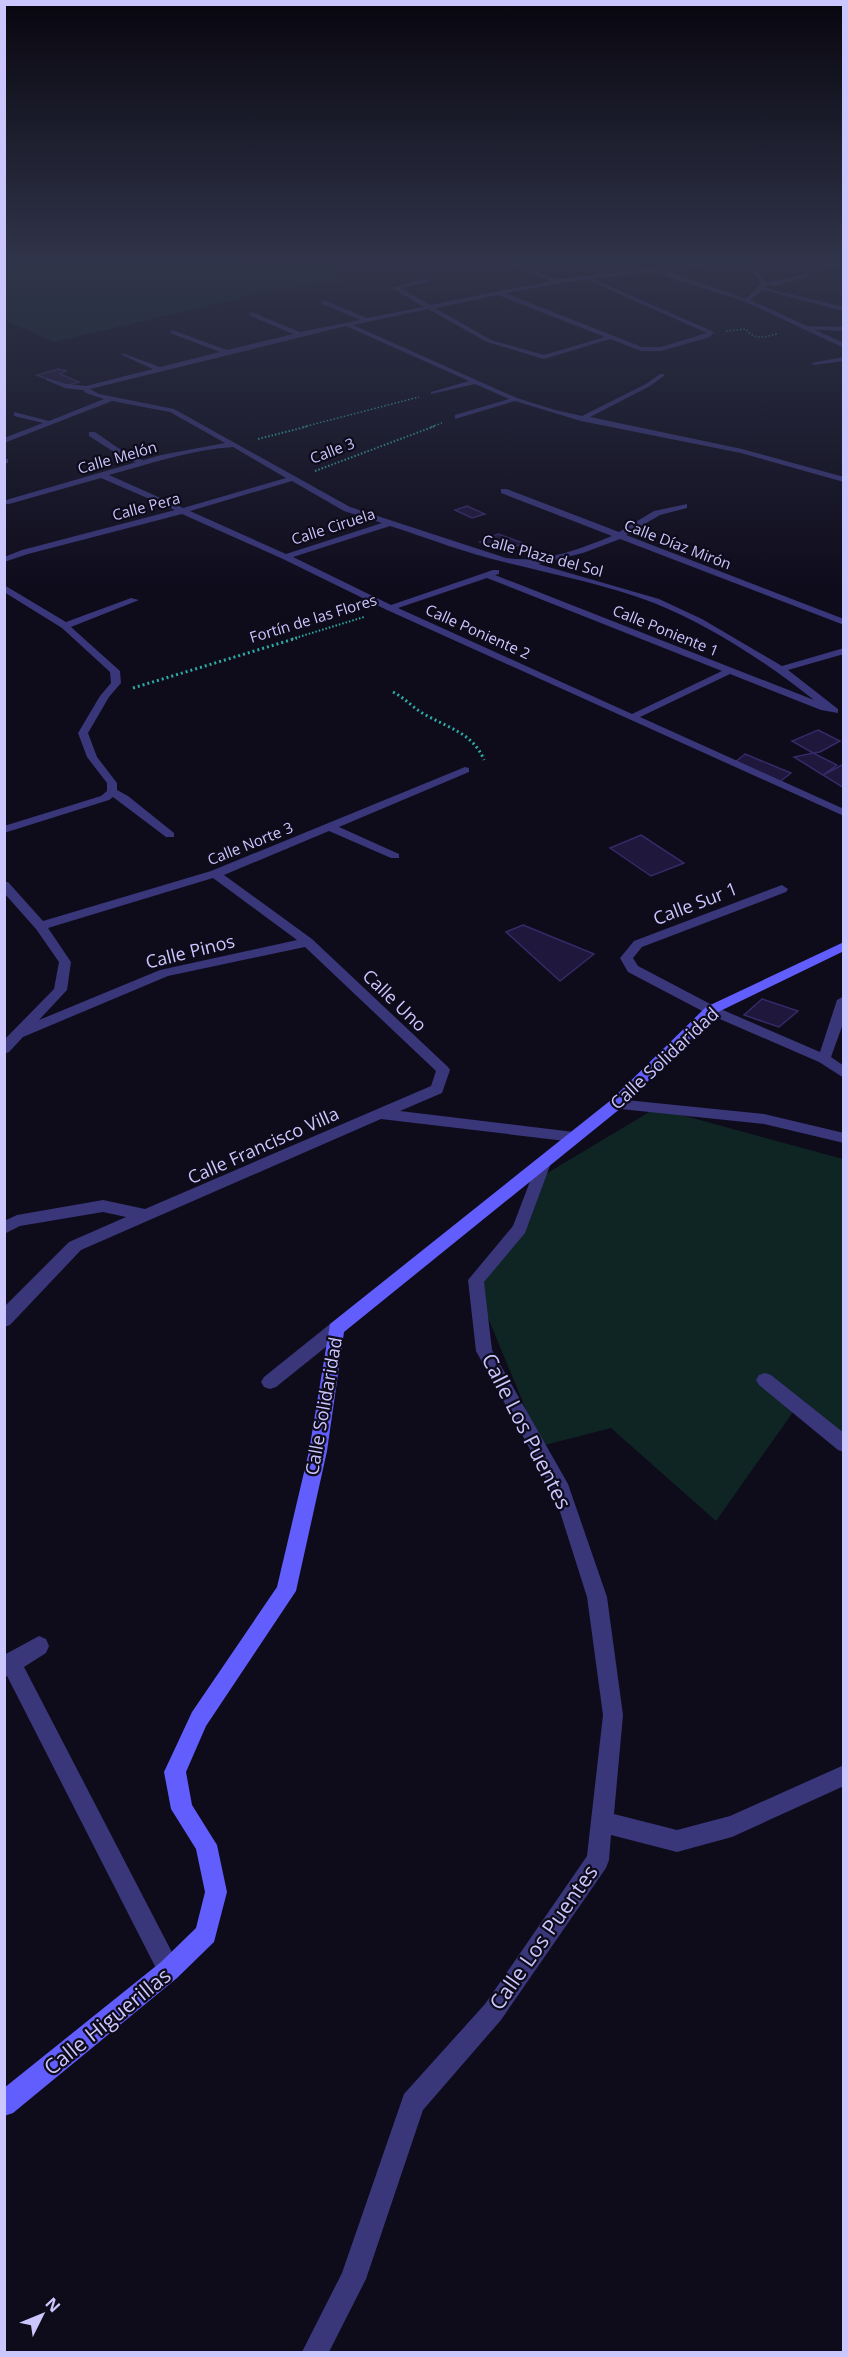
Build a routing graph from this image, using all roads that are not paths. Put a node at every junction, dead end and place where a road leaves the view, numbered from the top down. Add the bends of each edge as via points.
1 (140, 374) edge
2 (462, 374) edge
3 (662, 375) dead end
4 (48, 379) dead end
5 (478, 381) junction
6 (86, 388) junction
7 (433, 393) road end
8 (113, 398) junction
9 (515, 399) junction
10 (17, 414) dead end
11 (458, 417) road end
12 (581, 419) junction
13 (50, 423) junction
14 (92, 434) dead end
15 (8, 439) edge
16 (234, 445) junction
17 (144, 463) junction
18 (102, 475) junction
19 (294, 478) junction
20 (843, 480) edge
21 (504, 491) dead end
22 (9, 502) dead end
23 (684, 506) dead end
24 (182, 511) junction
25 (390, 523) junction
26 (619, 536) junction
27 (286, 557) junction
28 (4, 560) edge
29 (529, 564) junction
30 (487, 574) junction
31 (5, 589) edge
32 (134, 600) dead end
33 (390, 608) junction
34 (843, 622) edge
35 (65, 626) junction
36 (843, 651) edge
37 (781, 669) junction
38 (729, 671) junction
39 (839, 713) edge
40 (633, 717) junction
41 (465, 770) road end
42 (112, 792) junction
43 (843, 813) edge
44 (330, 827) junction
45 (4, 830) edge
46 (170, 835) dead end
47 (395, 856) dead end
48 (215, 874) junction
49 (4, 885) edge
50 (782, 889) dead end
51 (40, 926) junction
52 (308, 942) junction
53 (843, 946) edge
54 (843, 1000) edge
55 (711, 1010) junction
56 (18, 1034) junction
57 (4, 1049) edge
58 (824, 1059) junction
59 (843, 1072) edge
60 (437, 1089) joint
61 (616, 1104) junction
62 (381, 1114) junction
63 (574, 1137) junction
64 (843, 1138) edge
65 (544, 1163) junction
66 (148, 1216) junction
67 (4, 1228) edge
68 (4, 1320) edge
69 (336, 1329) junction
70 (765, 1380) dead end
71 (270, 1382) dead end
72 (843, 1444) edge
73 (39, 1646) dead end
74 (8, 1665) edge
75 (843, 1775) edge
76 (601, 1822) junction
77 (206, 1934) joint
78 (170, 1970) junction
79 (4, 2104) edge
80 (315, 2352) edge

1 - 6 street
2 - 5 street
3 - 12 street
4 - 6 street
5 - 7 street
5 - 9 street
6 - 8 street, Calle Plaza del Sol via 97,396
8 - 13 street
8 - 16 street, Calle Plaza del Sol via 172,410
9 - 11 street
9 - 12 street
10 - 13 street
12 - 20 street via 742,451
13 - 15 street
14 - 17 street
16 - 17 street, Calle Melón
16 - 19 street, Calle Plaza del Sol
17 - 18 street, Calle Melón
18 - 22 street, Calle Melón
18 - 24 street, Calle Poniente 2
19 - 24 street, Calle Pera
19 - 25 street, Calle Plaza del Sol via 347,508
21 - 26 street, Calle Díaz Mirón
23 - 26 street, Fortín de las Flores via 657,513
24 - 27 street, Calle Poniente 2
24 - 28 street, Calle Pera
25 - 27 street, Calle Ciruela
25 - 29 street, Calle Plaza del Sol
26 - 29 street, Fortín de las Flores
26 - 34 street, Calle Díaz Mirón
27 - 33 street, Calle Poniente 2
29 - 30 street, Fortín de las Flores
29 - 37 street, Calle Plaza del Sol via 656,601
30 - 33 street, Fortín de las Flores
30 - 38 street, Calle Poniente 1
31 - 35 street
32 - 35 street
33 - 40 street, Calle Poniente 2
35 - 42 street via 115,671 116,683 83,733 92,757 112,783
36 - 37 street
37 - 39 street, Calle Plaza del Sol
38 - 39 street, Calle Poniente 1
38 - 40 street
40 - 43 street, Calle Poniente 2
41 - 44 street, Calle Norte 3
42 - 45 street via 105,798
42 - 46 street
44 - 47 street
44 - 48 street, Calle Norte 3
48 - 51 street, Calle Norte 3
48 - 52 street
49 - 51 street
50 - 55 street, Calle Sur 1 via 638,944 626,958 633,969
51 - 56 street via 65,962 60,990
52 - 56 street, Calle Pinos via 165,973
52 - 60 street, Calle Uno via 442,1070
53 - 55 main road, Calle Solidaridad
54 - 58 street
55 - 58 street
55 - 61 main road, Calle Solidaridad
56 - 57 street
58 - 59 street
60 - 62 street, Calle Francisco Villa
61 - 63 main road, Calle Solidaridad
61 - 64 street via 764,1119
62 - 63 street
62 - 66 street, Calle Francisco Villa
63 - 65 main road, Calle Solidaridad
65 - 69 main road, Calle Solidaridad
65 - 76 street, Calle Los Puentes via 520,1229 476,1280 484,1352 562,1490 597,1597 613,1715
66 - 67 street via 103,1206 17,1221
66 - 68 street, Calle Francisco Villa via 75,1246
69 - 71 street
69 - 77 main road, Calle Solidaridad via 318,1451 286,1591 199,1719 175,1772 182,1809 206,1845 216,1892
70 - 72 street
73 - 74 street
74 - 78 street
75 - 76 street via 732,1826 677,1841
76 - 80 street, Calle Los Puentes via 598,1860 492,2012 413,2103 353,2279
77 - 78 main road, Calle Higuerillas
78 - 79 main road, Calle Higuerillas

